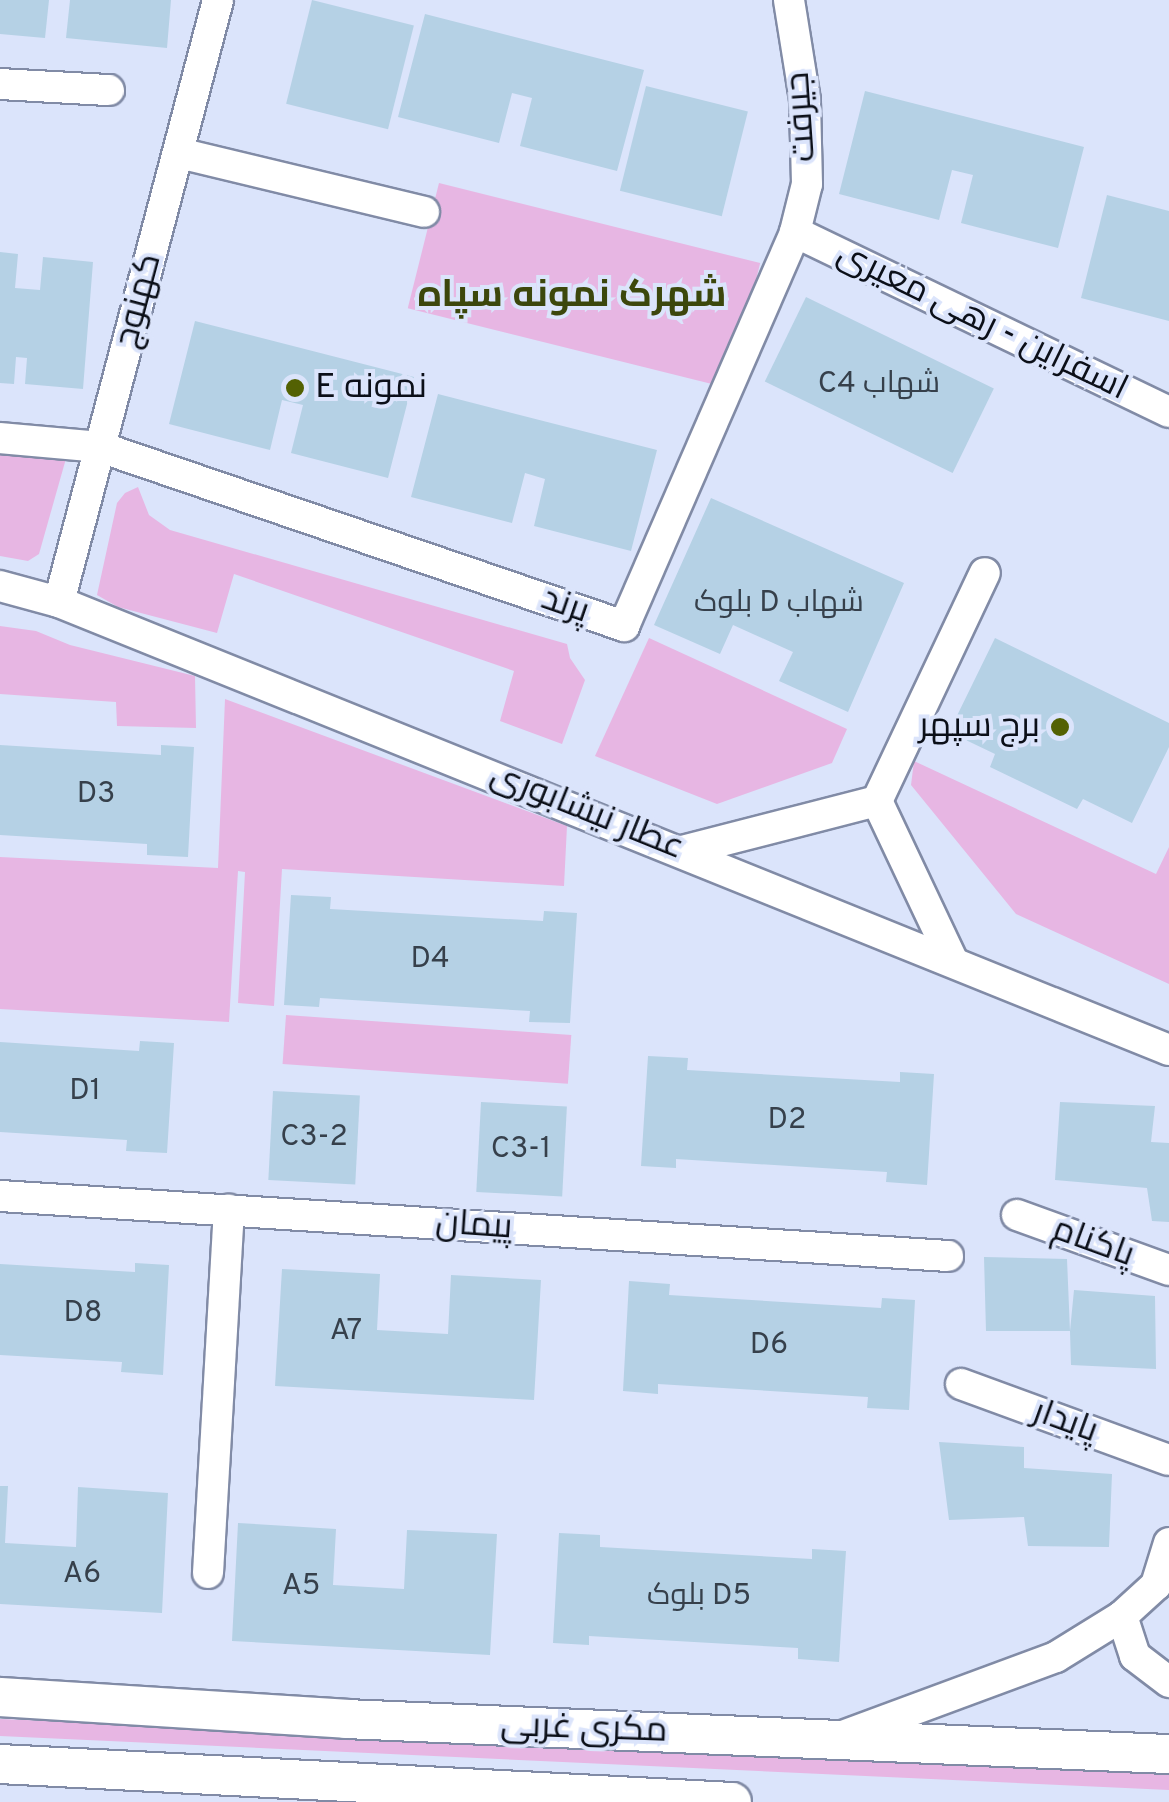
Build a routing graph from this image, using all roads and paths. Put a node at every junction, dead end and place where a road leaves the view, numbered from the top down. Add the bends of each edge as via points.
1 (218, 0) edge
2 (789, 0) edge
3 (0, 84) edge
4 (110, 90) dead end
5 (179, 153) junction
6 (424, 212) dead end
7 (795, 232) junction
8 (1169, 412) edge
9 (0, 438) edge
10 (100, 447) junction
11 (985, 574) dead end
12 (0, 586) edge
13 (59, 602) junction
14 (876, 801) junction
15 (682, 851) junction
16 (953, 962) junction
17 (1169, 1050) edge
18 (0, 1196) edge
19 (229, 1210) junction
20 (1017, 1215) dead end
21 (948, 1256) dead end
22 (1169, 1270) edge
23 (961, 1384) dead end
24 (1169, 1460) edge
25 (1169, 1542) edge
26 (208, 1574) dead end
27 (1122, 1616) junction
28 (1169, 1682) edge
29 (0, 1697) edge
30 (834, 1740) junction
31 (1169, 1754) edge
32 (0, 1764) edge
33 (63, 1768) junction
34 (0, 1774) edge
35 (732, 1802) edge

1 - 5 street, كهنوج
2 - 7 street, جیرفت via 805,100 806,184
3 - 4 street
5 - 6 street
5 - 10 street, كهنوج
7 - 8 street, اسفراين - رهی معیری
7 - 10 street, پرند via 624,626
9 - 10 street, پرند
10 - 13 street, كهنوج
11 - 14 street
12 - 13 street, عطار نیشابوری
13 - 15 street, عطار نیشابوری
14 - 15 street
14 - 16 street
15 - 16 street, عطار نیشابوری
16 - 17 street, عطار نیشابوری
18 - 19 street, پیمان
19 - 21 street, پیمان
19 - 26 street
20 - 22 street, پاکنام
23 - 24 street, پایدار
25 - 27 street via 1156,1585
27 - 28 street via 1135,1656
27 - 30 street via 1056,1657
29 - 30 street, مکری غربی
30 - 31 street, مکری غربی
32 - 33 street, مکری غربی
33 - 34 street
33 - 35 street, مکری غربی

